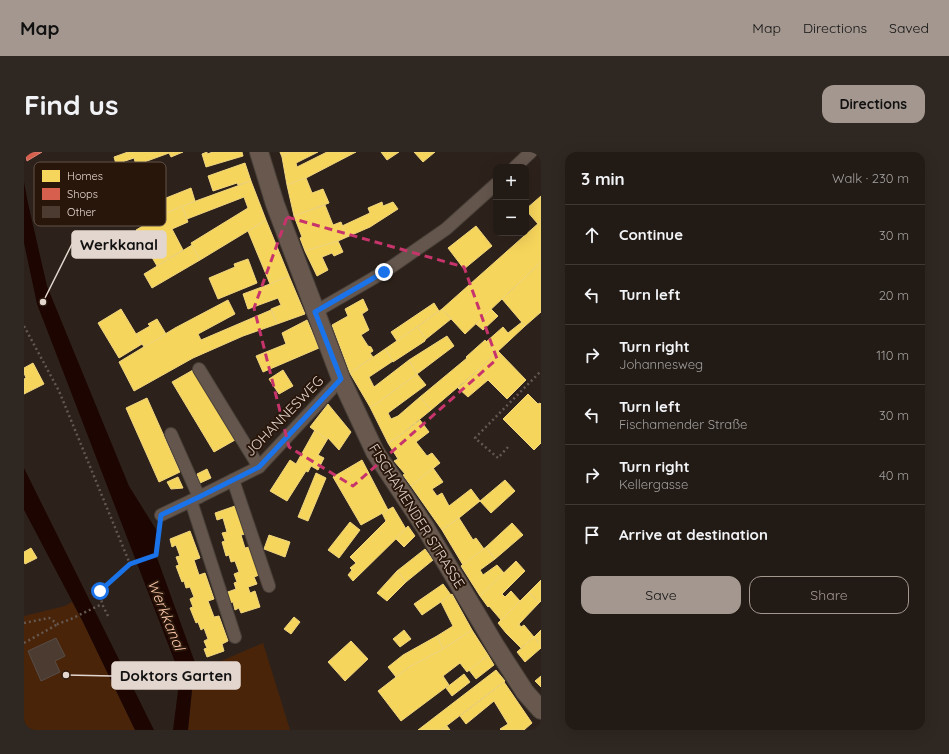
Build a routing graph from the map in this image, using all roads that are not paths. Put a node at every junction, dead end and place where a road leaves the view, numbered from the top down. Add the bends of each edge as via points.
1 (259, 152) edge
2 (531, 152) edge
3 (517, 164) edge
4 (493, 187) edge
5 (315, 312) junction
6 (199, 369) dead end
7 (341, 379) junction
8 (171, 434) dead end
9 (259, 467) junction
10 (233, 480) junction
11 (195, 499) junction
12 (161, 515) road end
13 (269, 586) dead end
14 (235, 637) dead end
15 (541, 710) edge

1 - 5 main road, FISCHAMENDER STRASSE
2 - 3 street
4 - 5 street via 446,229 384,272
5 - 7 main road, FISCHAMENDER STRASSE
6 - 9 street
7 - 9 street, JOHANNESWEG
7 - 15 main road, FISCHAMENDER STRASSE via 375,452 425,527 496,647 525,692
8 - 11 street
9 - 10 street, JOHANNESWEG
10 - 11 street, JOHANNESWEG
10 - 13 street
11 - 12 street, JOHANNESWEG
11 - 14 street

